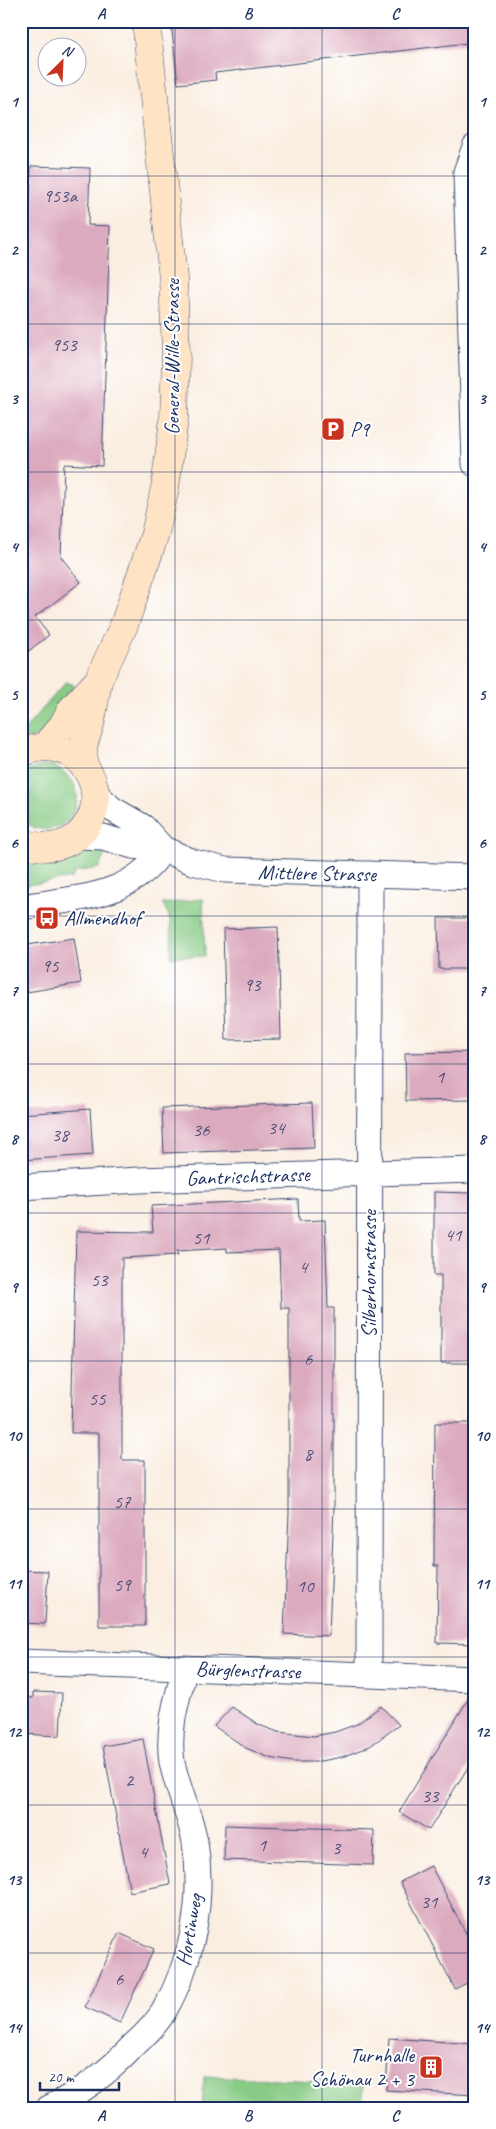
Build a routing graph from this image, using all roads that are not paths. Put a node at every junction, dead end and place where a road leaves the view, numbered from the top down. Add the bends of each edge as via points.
1 (146, 21) edge
2 (475, 147) edge
3 (475, 464) edge
4 (98, 681) junction
5 (33, 750) edge
6 (83, 764) junction
7 (95, 793) junction
8 (77, 836) junction
9 (21, 842) edge
10 (163, 849) junction
11 (370, 874) junction
12 (475, 877) edge
13 (21, 907) edge
14 (475, 1170) edge
15 (369, 1172) junction
16 (21, 1187) edge
17 (21, 1662) edge
18 (185, 1668) junction
19 (369, 1674) junction
20 (475, 1679) edge
21 (49, 2108) edge

1 - 4 main road, General-Wille-Strasse via 173,278 174,419 155,534 124,625
2 - 3 street via 466,172
4 - 5 main road, General-Wille-Strasse via 71,710 63,725
4 - 6 main road, General-Wille-Strasse via 83,746
5 - 6 main road via 66,751
6 - 7 main road
7 - 8 main road via 93,813
7 - 10 street, Mittlere Strasse via 112,809 143,827
8 - 9 main road via 63,845 46,848
8 - 10 street, Mittlere Strasse via 103,837 133,846
10 - 11 street, Mittlere Strasse via 193,862 225,870
10 - 13 street via 144,873 119,888
11 - 12 street, Mittlere Strasse
11 - 15 street, Silberhornstrasse
14 - 15 street, Gantrischstrasse
15 - 16 street, Gantrischstrasse
15 - 19 street, Silberhornstrasse
17 - 18 street, Bürglenstrasse
18 - 19 street, Bürglenstrasse
18 - 21 street, Hortinweg via 170,1736 172,1762 195,1842 198,1873 197,1908 190,1947 164,2012 144,2036 94,2083
19 - 20 street, Bürglenstrasse

